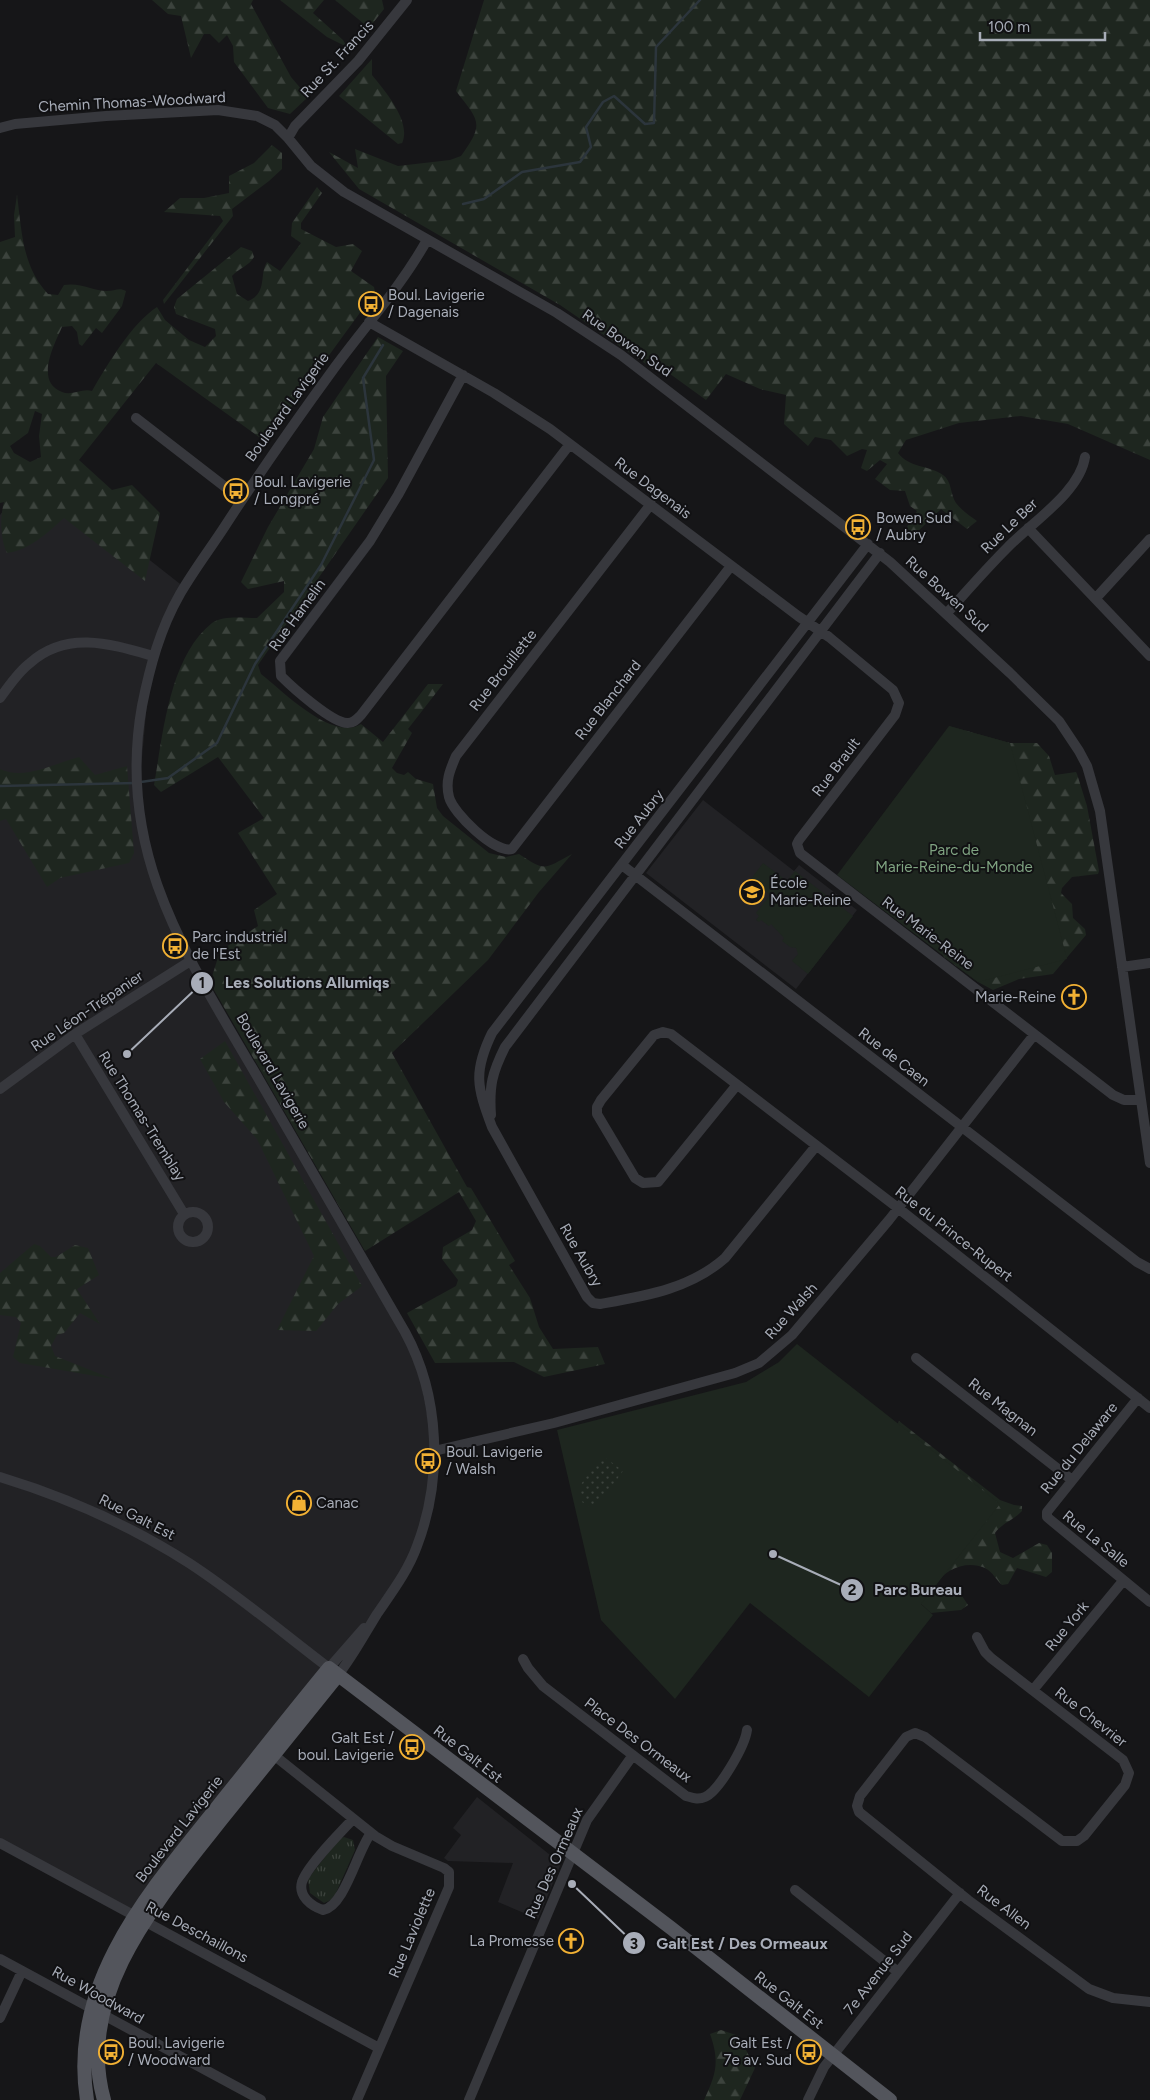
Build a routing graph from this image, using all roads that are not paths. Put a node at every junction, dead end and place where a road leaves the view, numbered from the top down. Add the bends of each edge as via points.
1 (407, 0) edge
2 (0, 128) edge
3 (288, 138) junction
4 (427, 240) junction
5 (369, 322) junction
6 (463, 375) junction
7 (136, 418) dead end
8 (570, 444) junction
9 (1085, 457) dead end
10 (242, 500) junction
11 (651, 504) junction
12 (1028, 528) junction
13 (1150, 539) edge
14 (868, 544) junction
15 (880, 553) junction
16 (731, 566) junction
17 (1096, 598) junction
18 (947, 613) junction
19 (809, 623) junction
20 (820, 630) junction
21 (153, 656) junction
22 (1150, 656) edge
23 (0, 698) edge
24 (899, 703) joint
25 (798, 849) joint
26 (506, 850) joint
27 (622, 865) junction
28 (635, 875) junction
29 (192, 960) junction
30 (1150, 964) edge
31 (1122, 967) junction
32 (75, 1034) junction
33 (1034, 1035) junction
34 (736, 1086) junction
35 (0, 1089) edge
36 (1141, 1100) junction
37 (492, 1127) junction
38 (962, 1128) junction
39 (816, 1146) junction
40 (1150, 1162) edge
41 (898, 1208) junction
42 (184, 1214) dead end
43 (1150, 1269) edge
44 (916, 1358) dead end
45 (1138, 1398) junction
46 (1150, 1408) edge
47 (434, 1451) junction
48 (0, 1477) edge
49 (1072, 1480) junction
50 (1047, 1517) joint
51 (1123, 1581) junction
52 (1150, 1602) edge
53 (977, 1637) dead end
54 (523, 1659) dead end
55 (333, 1671) junction
56 (1033, 1690) junction
57 (747, 1730) dead end
58 (269, 1751) junction
59 (633, 1755) junction
60 (857, 1806) joint
61 (353, 1819) junction
62 (371, 1833) junction
63 (0, 1843) edge
64 (573, 1855) junction
65 (795, 1890) dead end
66 (960, 1893) junction
67 (139, 1918) junction
68 (0, 1959) edge
69 (22, 1971) junction
70 (898, 1972) junction
71 (1150, 2002) edge
72 (97, 2011) junction
73 (0, 2018) edge
74 (379, 2048) junction
75 (833, 2056) junction
76 (87, 2100) edge
77 (104, 2100) edge
78 (261, 2100) edge
79 (357, 2100) edge
80 (469, 2100) edge
81 (808, 2100) edge
82 (890, 2100) edge

1 - 3 street, Rue St. Francis via 358,61 295,126
2 - 3 street, Chemin Thomas-Woodward via 97,117 218,110 257,116
3 - 4 street, Rue Bowen Sud via 311,166 344,192
4 - 5 street, Boulevard Lavigerie
4 - 14 street, Rue Bowen Sud via 557,314 621,355
5 - 6 street, Rue Dagenais
5 - 10 street, Boulevard Lavigerie
6 - 8 street, Rue Dagenais via 522,410
6 - 8 street, Rue Hamelin via 370,541 280,661 282,676 333,718 348,723 361,715
7 - 10 street
8 - 11 street, Rue Dagenais
9 - 12 street, Rue Le Ber via 1074,483
10 - 21 street, Boulevard Lavigerie via 180,595
11 - 16 street, Rue Dagenais
11 - 26 street, Rue Brouillette via 456,756 447,776 452,806 463,820
12 - 17 street
12 - 18 street, Rue Le Ber
13 - 17 street
14 - 15 street, Rue Bowen Sud
14 - 19 street, Rue Aubry
15 - 18 street, Rue Bowen Sud
15 - 20 street, Rue Aubry
16 - 19 street, Rue Dagenais
16 - 26 street, Rue Blanchard via 512,849
17 - 22 street
18 - 31 street, Rue Bowen Sud via 1050,711 1079,751 1100,811
19 - 20 street, Rue Dagenais
19 - 27 street, Rue Aubry
20 - 24 street, Rue Dagenais via 893,690
20 - 28 street, Rue Aubry
21 - 23 street via 99,642 61,645 28,664
21 - 29 street, Boulevard Lavigerie via 137,747 139,810 154,879 173,926
24 - 25 street, Rue Brault via 895,715 799,840
25 - 33 street, Rue Marie-Reine via 804,859
27 - 28 street, Rue de Caen
27 - 37 street, Rue Aubry via 492,1033 478,1070 481,1099
28 - 37 street, Rue Aubry via 505,1047 494,1068 489,1090
28 - 38 street, Rue de Caen
29 - 32 street, Rue Léon-Trépanier
29 - 47 street, Boulevard Lavigerie via 415,1351 428,1395
30 - 31 street
31 - 36 street, Rue Bowen Sud
32 - 35 street, Rue Léon-Trépanier
32 - 42 street, Rue Thomas-Tremblay
33 - 36 street, Rue Marie-Reine via 1113,1095 1124,1100
33 - 38 street, Rue Walsh
34 - 34 street, Rue du Prince-Rupert via 671,1034 663,1032 654,1035 601,1100 597,1114 634,1178 650,1184 658,1182
34 - 39 street, Rue du Prince-Rupert
36 - 40 street, Rue Bowen Sud
37 - 39 street, Rue Aubry via 587,1297 600,1304 652,1295 711,1271
38 - 41 street, Rue Walsh
38 - 43 street, Rue de Caen
39 - 41 street, Rue du Prince-Rupert
41 - 45 street, Rue du Prince-Rupert
41 - 47 street, Rue Walsh via 792,1336 759,1363 735,1373 554,1423
44 - 49 street, Rue Magnan
45 - 46 street, Rue du Prince-Rupert
45 - 49 street, Rue du Delaware
47 - 55 street, Boulevard Lavigerie via 430,1494 410,1564 377,1615
48 - 55 street, Rue Galt Est via 70,1501 160,1546 213,1580
49 - 50 street, Rue du Delaware via 1047,1512
50 - 51 street, Rue La Salle
51 - 52 street, Rue La Salle
51 - 56 street, Rue York
53 - 56 street, Rue Chevrier via 991,1658
54 - 59 street, Place Des Ormeaux via 543,1686
55 - 58 main road, Boulevard Lavigerie
55 - 64 main road, Rue Galt Est
56 - 60 street, Rue Chevrier via 1127,1766 1125,1786 1077,1841 1062,1841 1053,1836 925,1737 915,1733 906,1737 860,1796
57 - 59 street, Place Des Ormeaux via 743,1746 718,1783 710,1794 698,1799 686,1796
58 - 61 street, Rue Laviolette
58 - 67 main road, Boulevard Lavigerie
59 - 64 street, Rue Des Ormeaux via 592,1810
60 - 66 street, Rue Allen via 863,1817
61 - 62 street, Rue Laviolette
61 - 62 street via 305,1876 301,1888 310,1903 323,1910 333,1905
62 - 74 street, Rue Laviolette via 392,1846 444,1868 450,1879
63 - 67 street, Rue Deschaillons
64 - 75 main road, Rue Galt Est
64 - 80 street, Rue Des Ormeaux
65 - 70 street
66 - 70 street, 7e Avenue Sud
66 - 71 street, Rue Allen via 1089,1988 1113,1998
67 - 72 main road, Boulevard Lavigerie via 112,1955
67 - 74 street, Rue Deschaillons
68 - 69 street, Rue Woodward
69 - 72 street, Rue Woodward
69 - 73 street
70 - 75 street, 7e Avenue Sud
72 - 76 main road, Boulevard Lavigerie via 84,2050
72 - 77 main road, Boulevard Lavigerie via 98,2063
72 - 78 street, Rue Woodward
74 - 79 street, Rue Laviolette
75 - 81 street, 7e Avenue Sud
75 - 82 main road, Rue Galt Est

